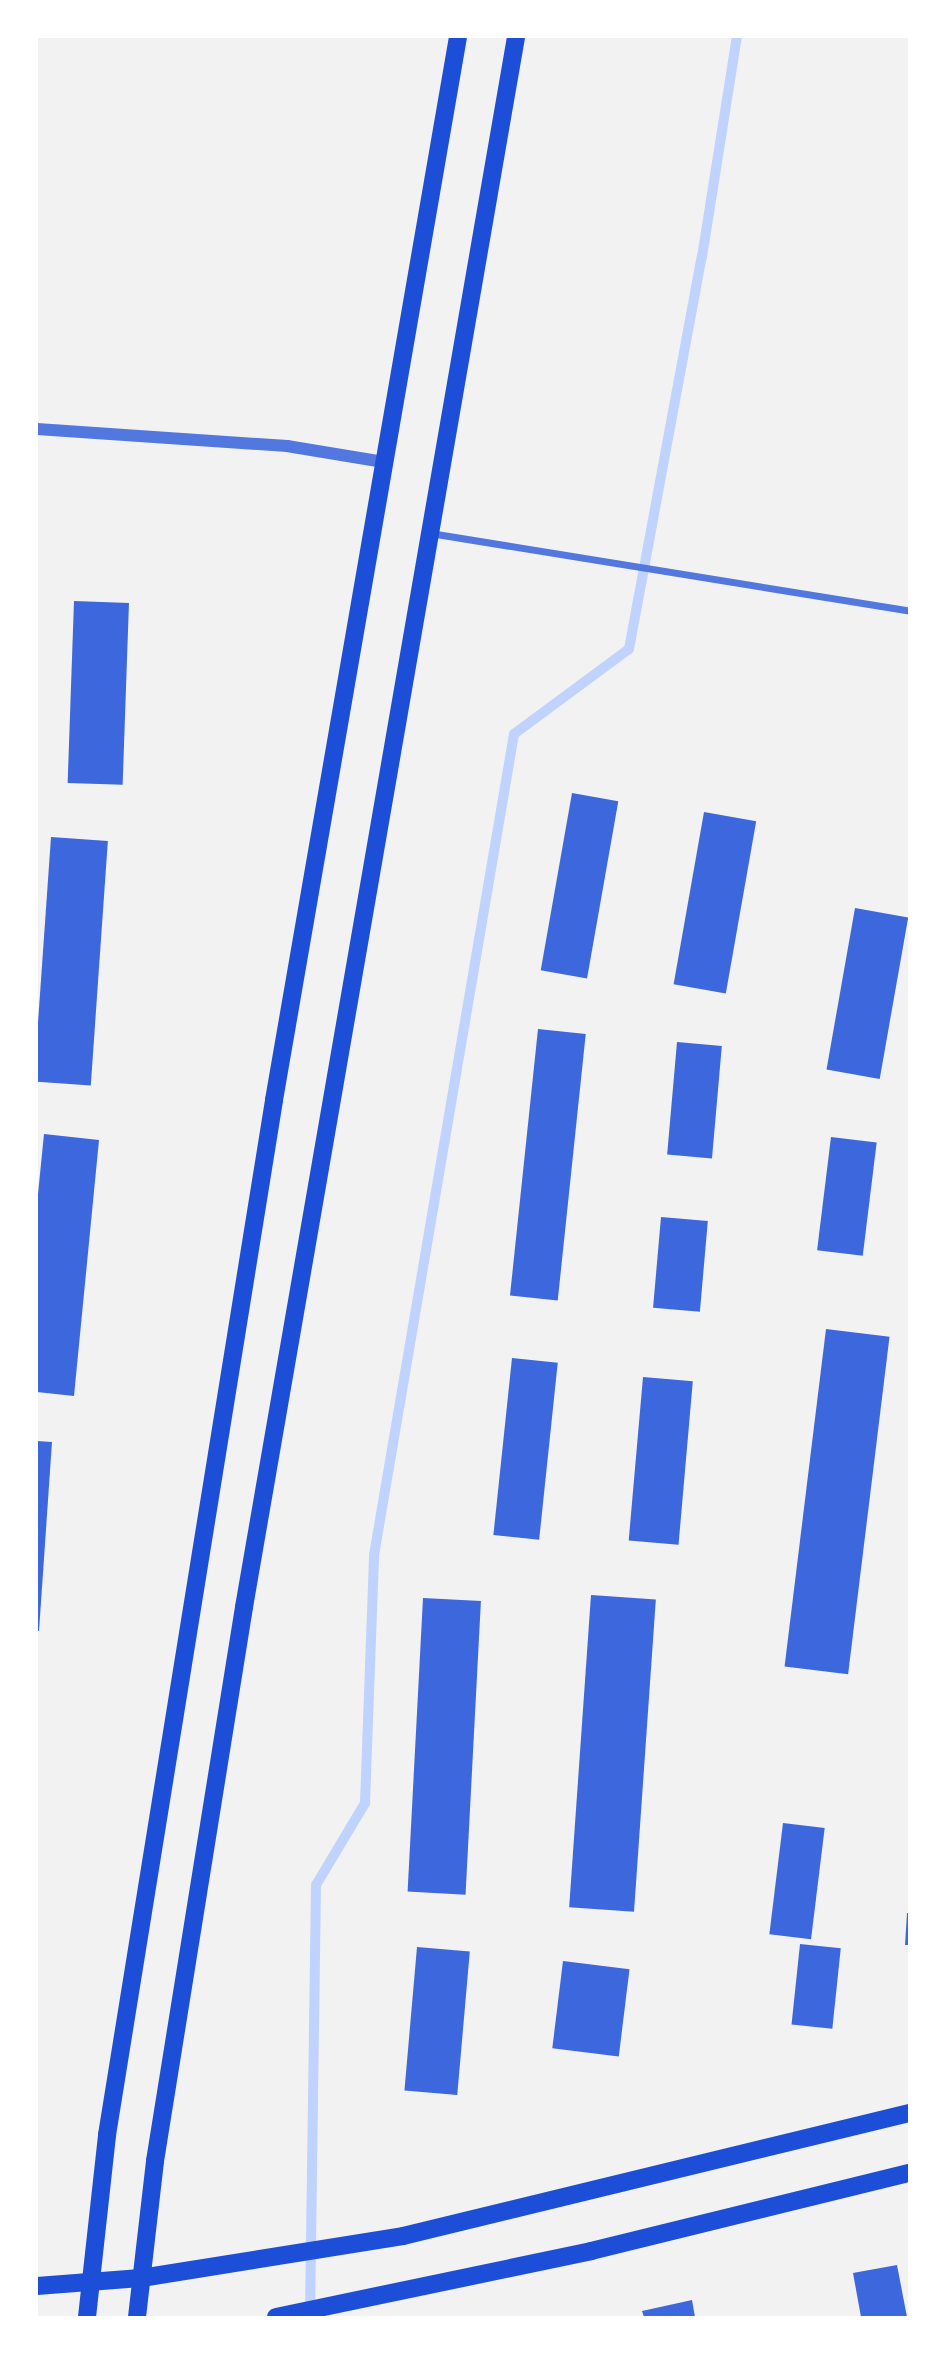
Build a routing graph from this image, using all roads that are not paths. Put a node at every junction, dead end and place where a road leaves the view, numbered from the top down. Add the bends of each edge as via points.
1 (458, 37) edge
2 (516, 37) edge
3 (37, 429) edge
4 (384, 462) junction
5 (429, 533) junction
6 (909, 611) edge
7 (909, 2113) edge
8 (909, 2173) edge
9 (141, 2278) junction
10 (88, 2281) junction
11 (37, 2286) edge
12 (87, 2317) edge
13 (137, 2317) edge
14 (276, 2317) edge

1 - 4 main road
2 - 5 main road
3 - 4 street via 287,446
4 - 10 main road via 272,1114 107,2135
5 - 6 street
5 - 9 main road via 242,1621 155,2161
7 - 9 main road via 402,2236
8 - 14 main road via 591,2252
9 - 10 main road
9 - 13 main road
10 - 11 main road
10 - 12 main road

